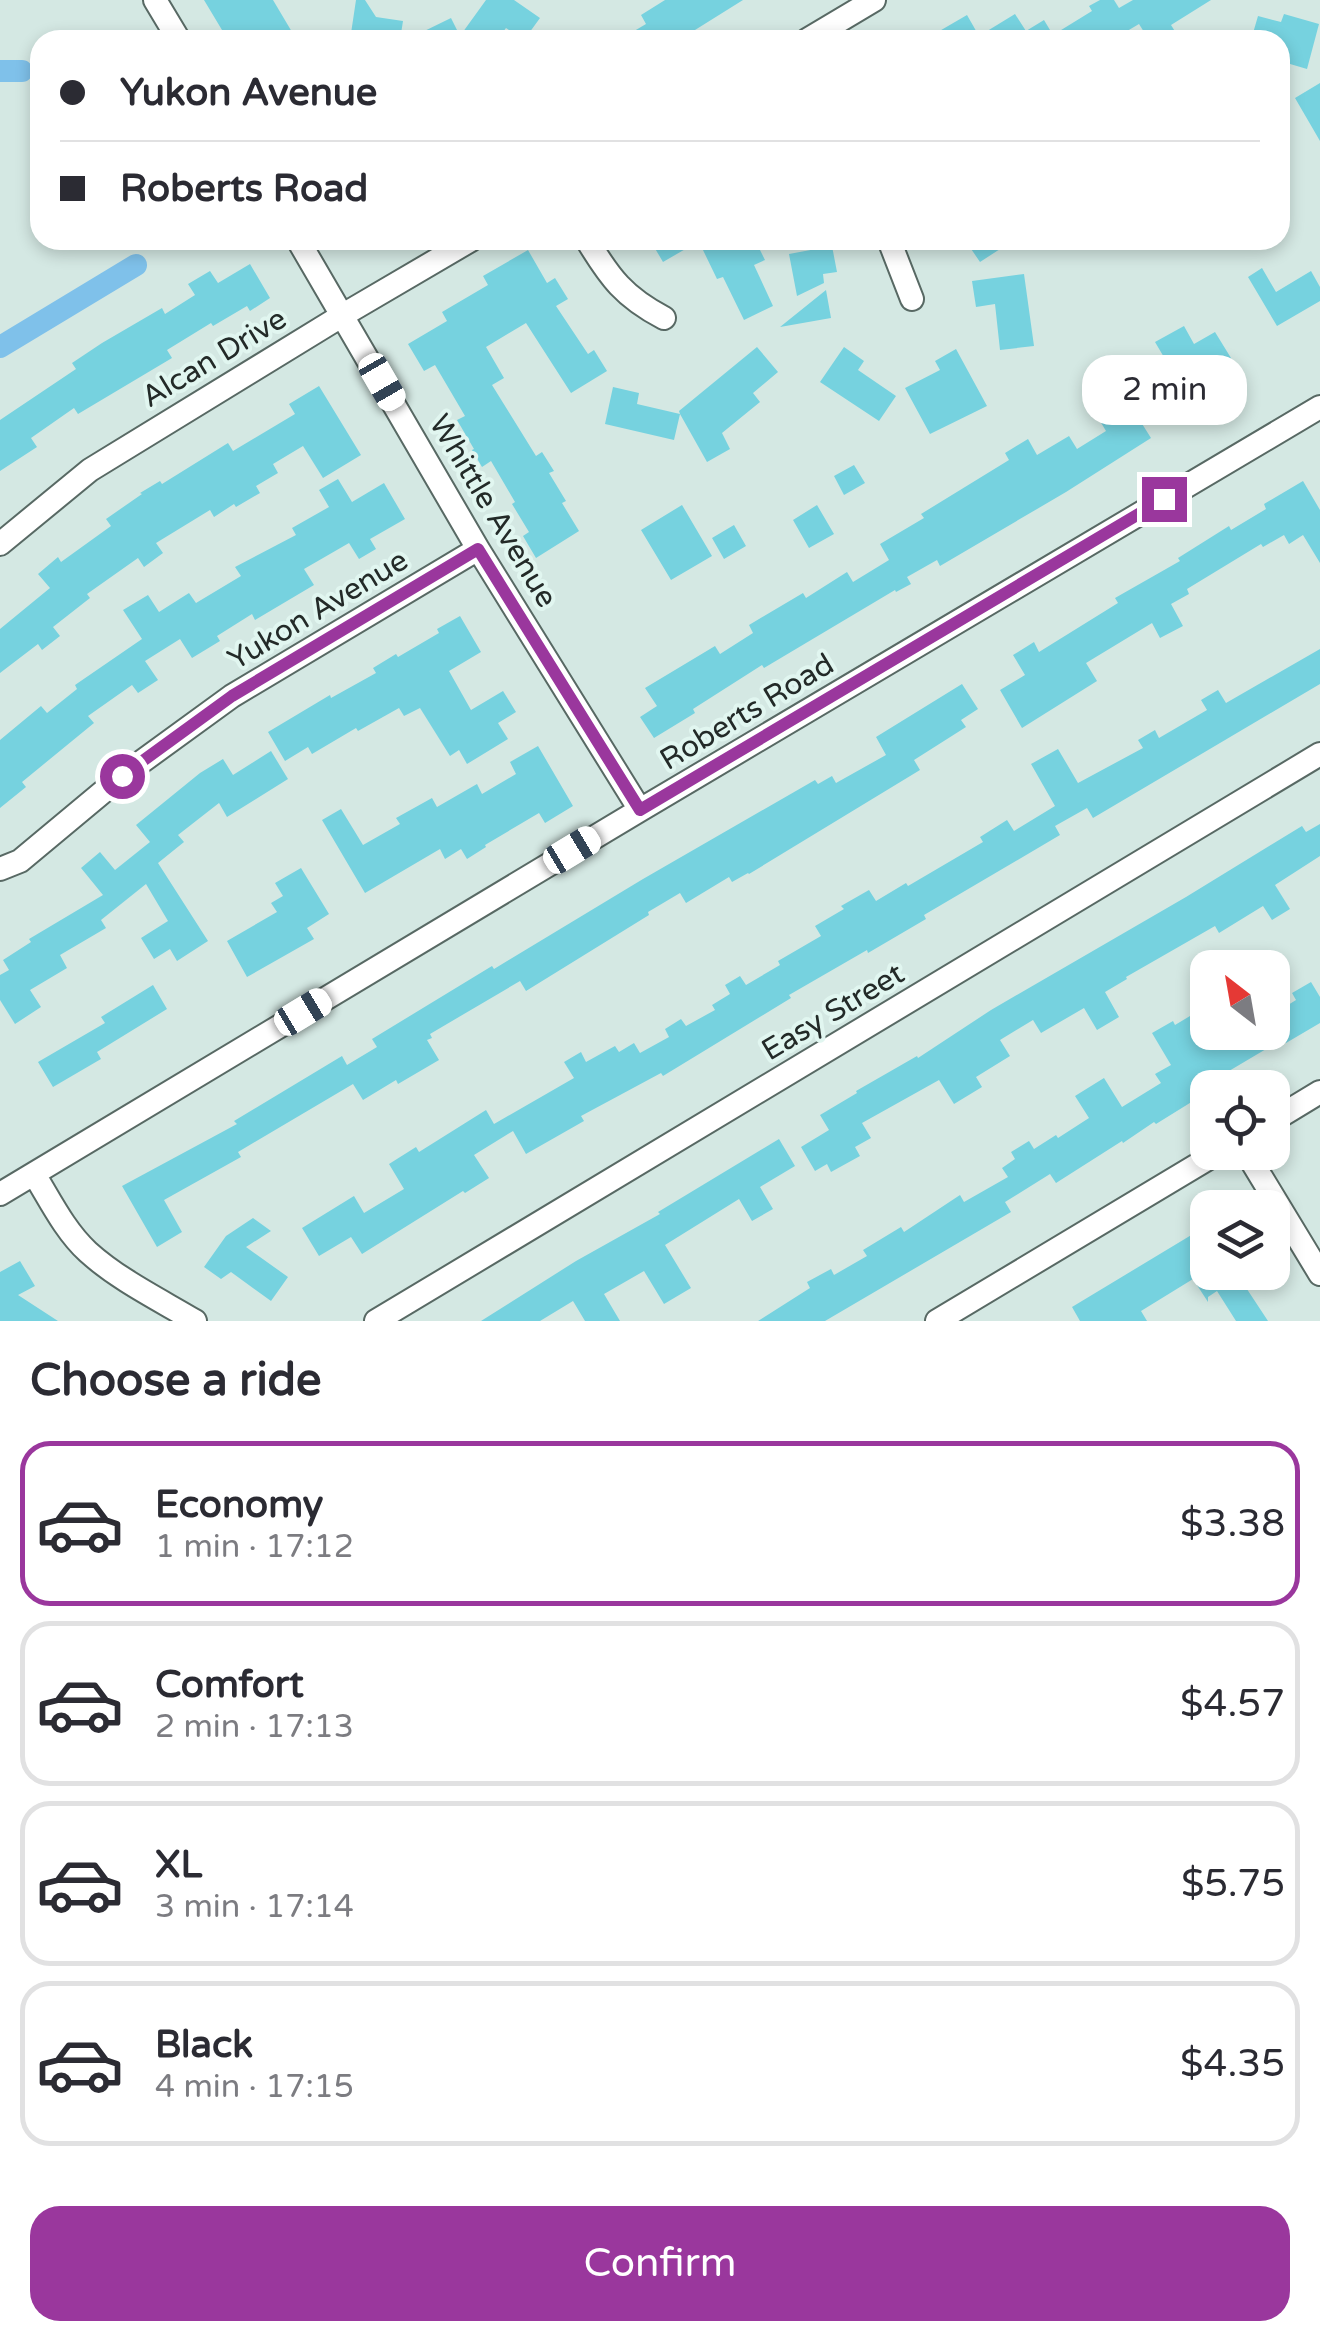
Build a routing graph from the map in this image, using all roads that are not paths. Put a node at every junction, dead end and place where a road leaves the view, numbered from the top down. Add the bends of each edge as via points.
1 (155, 0) edge
2 (874, 0) edge
3 (173, 30) edge
4 (824, 30) edge
5 (304, 250) edge
6 (454, 250) edge
7 (594, 250) edge
8 (893, 250) edge
9 (912, 299) dead end
10 (343, 314) junction
11 (664, 318) dead end
12 (1320, 406) edge
13 (0, 544) edge
14 (478, 549) junction
15 (1320, 754) edge
16 (640, 810) junction
17 (0, 869) edge
18 (1320, 1092) edge
19 (1290, 1110) edge
20 (1190, 1169) edge
21 (1257, 1170) edge
22 (34, 1174) junction
23 (0, 1194) edge
24 (1320, 1274) edge
25 (195, 1321) edge
26 (376, 1321) edge
27 (937, 1321) edge

1 - 3 street
2 - 4 street
5 - 10 street, Whittle Avenue
6 - 10 street, Alcan Drive
7 - 11 street via 626,295
8 - 9 street
10 - 13 street, Alcan Drive via 90,470
10 - 14 street, Whittle Avenue
12 - 16 street, Roberts Road
14 - 16 street, Whittle Avenue
14 - 17 street, Yukon Avenue via 232,696 20,861
15 - 26 street, Easy Street
16 - 22 street, Roberts Road
18 - 19 street
20 - 27 street
21 - 24 street
22 - 23 street, Roberts Road
22 - 25 street via 88,1252

